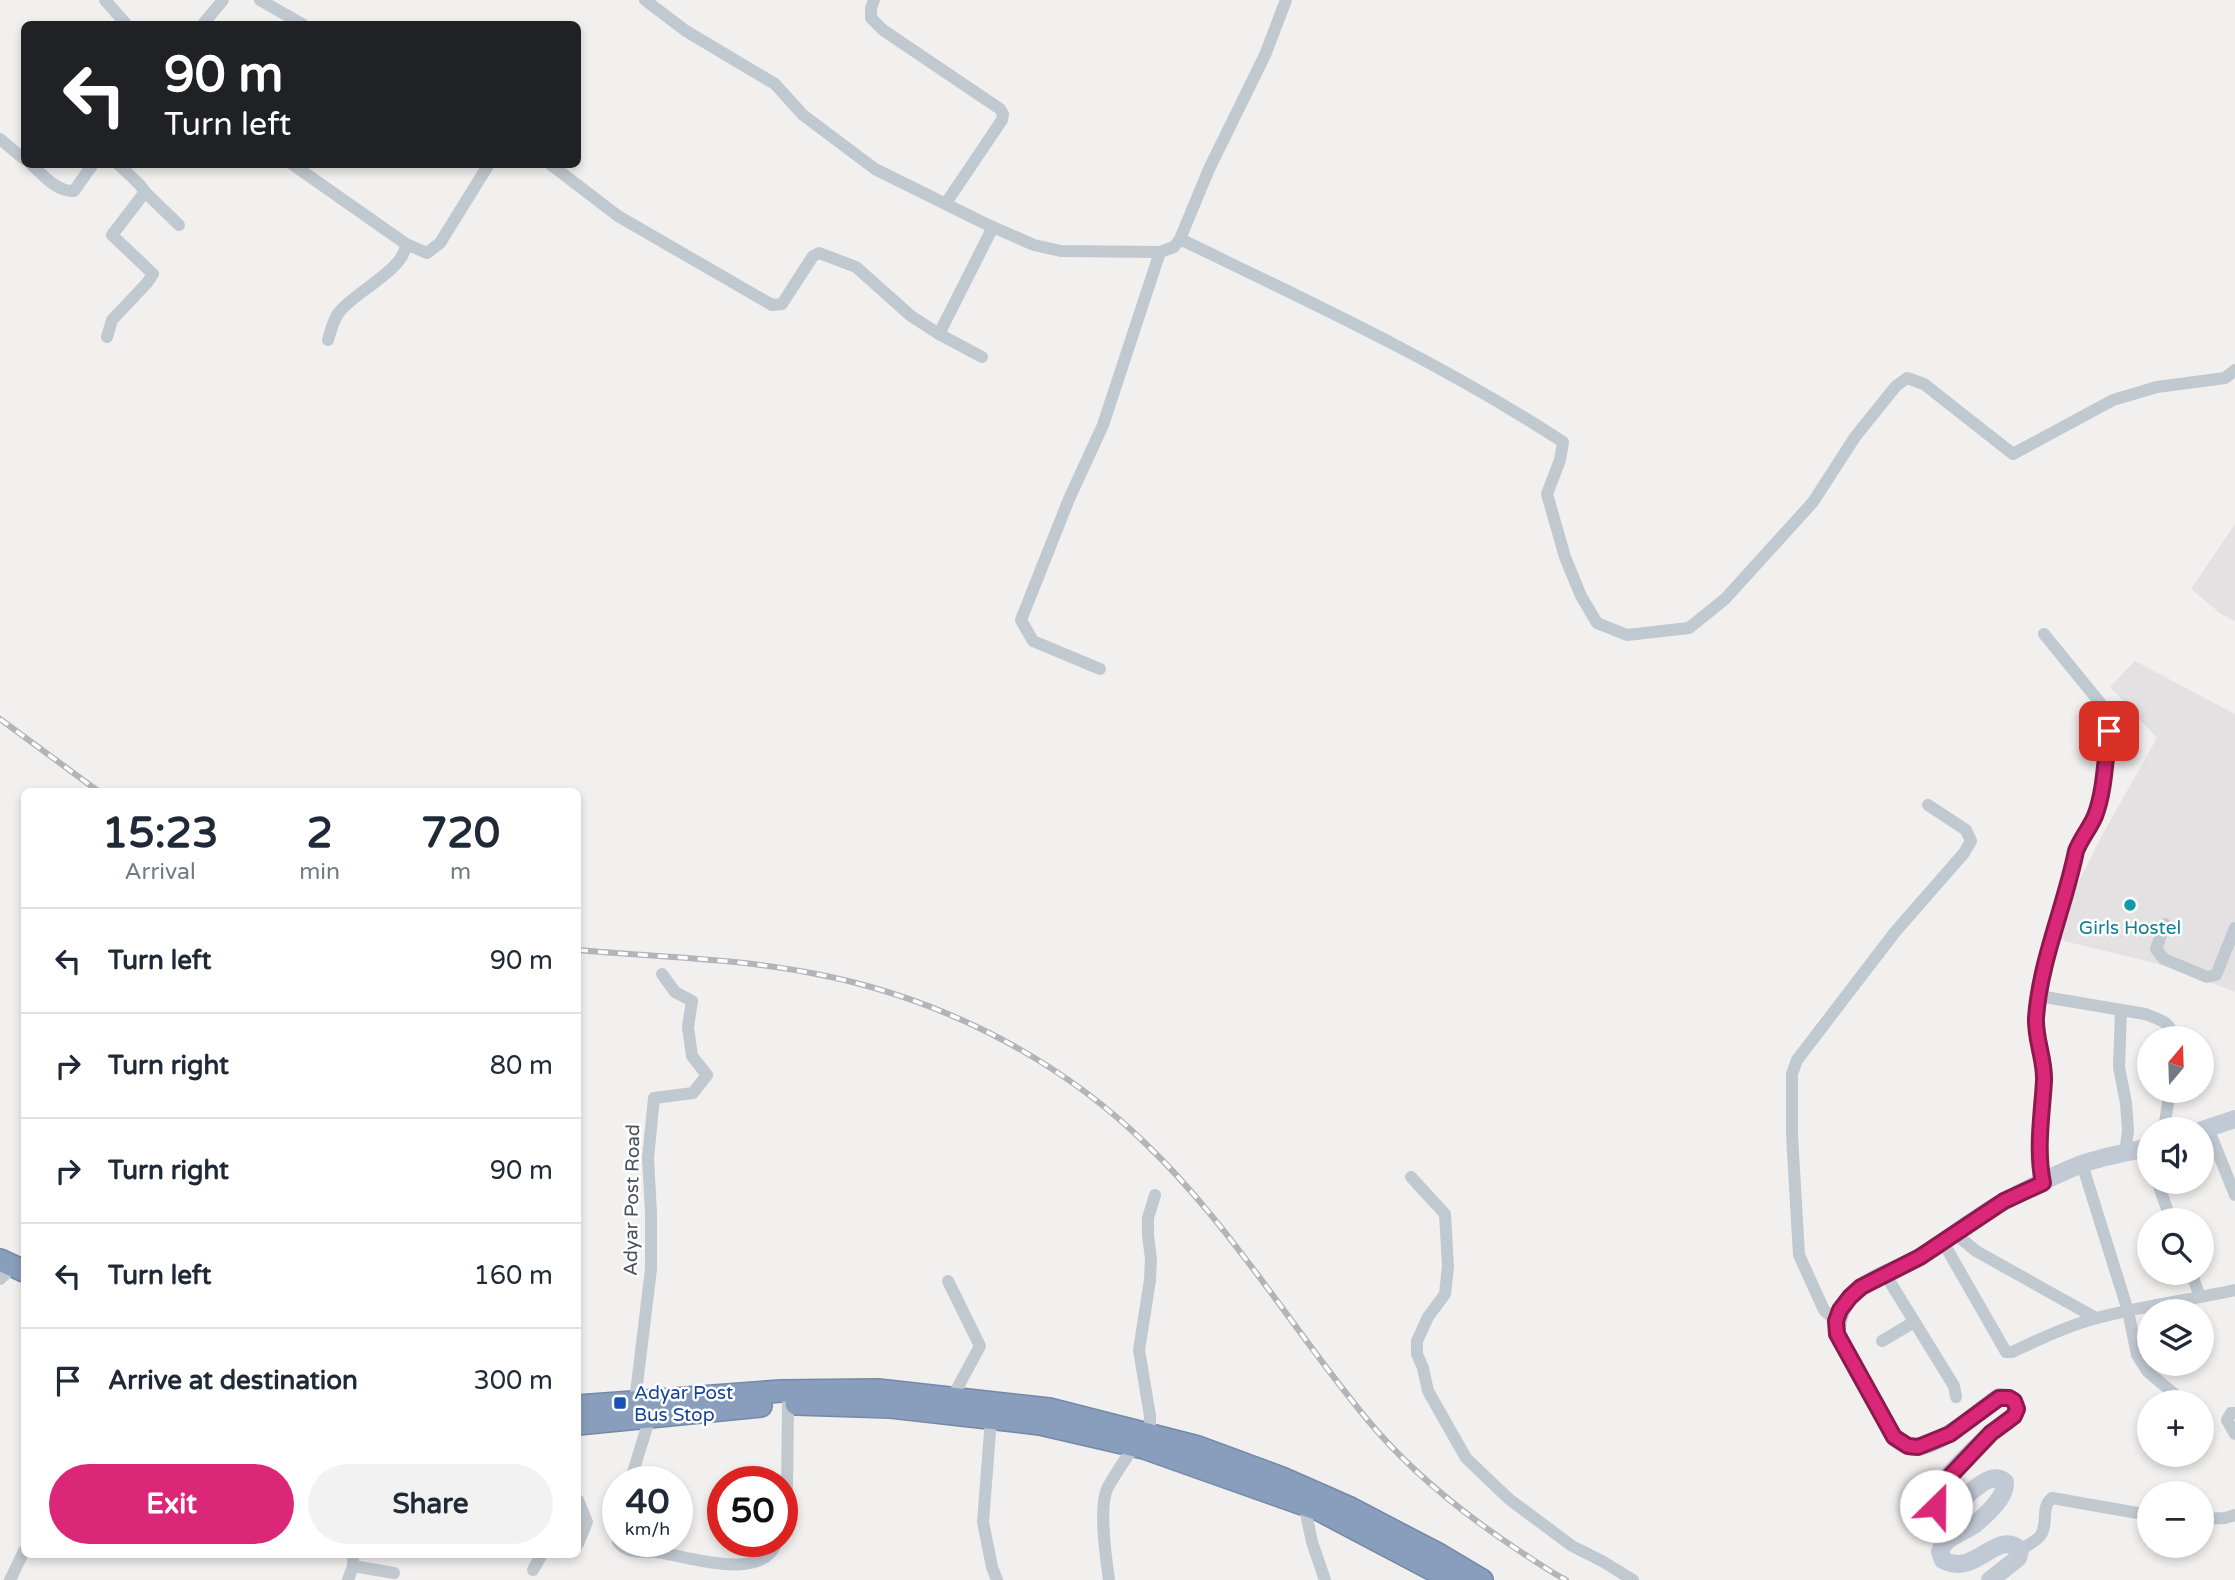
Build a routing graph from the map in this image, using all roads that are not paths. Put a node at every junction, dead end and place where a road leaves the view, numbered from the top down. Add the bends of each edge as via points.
1 (105, 0) edge
2 (223, 0) edge
3 (260, 0) edge
4 (645, 0) edge
5 (874, 0) edge
6 (1286, 0) edge
7 (122, 21) edge
8 (206, 21) edge
9 (297, 21) edge
10 (0, 139) edge
11 (21, 156) edge
12 (35, 168) edge
13 (90, 168) edge
14 (122, 168) edge
15 (298, 168) edge
16 (487, 168) edge
17 (555, 168) edge
18 (145, 192) junction
19 (946, 203) junction
20 (179, 225) dead end
21 (993, 227) junction
22 (1180, 239) junction
23 (407, 244) junction
24 (1160, 252) junction
25 (939, 334) junction
26 (107, 337) dead end
27 (328, 340) dead end
28 (982, 357) dead end
29 (2235, 370) edge
30 (2044, 635) dead end
31 (1100, 669) dead end
32 (1928, 804) dead end
33 (2165, 924) dead end
34 (2235, 928) edge
35 (662, 974) dead end
36 (2039, 996) junction
37 (2121, 1010) junction
38 (2170, 1026) edge
39 (2235, 1119) edge
40 (2214, 1126) edge
41 (2214, 1149) edge
42 (2137, 1152) edge
43 (2125, 1153) junction
44 (2082, 1164) junction
45 (1411, 1177) dead end
46 (2043, 1183) junction
47 (1155, 1195) dead end
48 (2235, 1195) edge
49 (1949, 1237) junction
50 (0, 1246) edge
51 (13, 1267) edge
52 (1885, 1274) junction
53 (948, 1281) dead end
54 (2196, 1285) edge
55 (2235, 1290) edge
56 (2200, 1297) junction
57 (2128, 1311) junction
58 (2096, 1318) junction
59 (1836, 1321) junction
60 (1914, 1322) junction
61 (1882, 1341) dead end
62 (2170, 1390) edge
63 (1956, 1397) dead end
64 (952, 1398) junction
65 (773, 1400) junction
66 (635, 1401) junction
67 (581, 1406) edge
68 (2235, 1413) edge
69 (650, 1417) junction
70 (991, 1419) junction
71 (581, 1424) edge
72 (2235, 1434) edge
73 (1143, 1441) junction
74 (635, 1466) edge
75 (784, 1466) edge
76 (1304, 1504) junction
77 (581, 1507) edge
78 (2137, 1513) edge
79 (2235, 1515) edge
80 (2214, 1518) edge
81 (581, 1537) edge
82 (2020, 1550) junction
83 (21, 1557) edge
84 (676, 1557) edge
85 (771, 1557) edge
86 (540, 1558) edge
87 (353, 1560) edge
88 (533, 1570) dead end
89 (394, 1573) dead end
90 (10, 1580) edge
91 (348, 1580) edge
92 (997, 1580) edge
93 (1109, 1580) edge
94 (1325, 1580) edge
95 (1452, 1580) edge
96 (1482, 1580) edge
97 (1633, 1580) edge
98 (1990, 1580) edge

1 - 7 street
2 - 8 street
3 - 9 street
4 - 19 street via 686,31 775,84 803,114 875,169
5 - 19 street via 871,18 883,30 1003,114
6 - 22 street
10 - 11 street
12 - 13 street via 65,191 74,191
14 - 18 street
15 - 23 street
16 - 23 street via 440,243 426,254
17 - 25 street via 618,216 772,305 782,304 819,253 856,267 911,316
18 - 20 street
18 - 26 street via 112,235 153,274 112,320
19 - 21 street
21 - 24 street via 1061,251
21 - 25 street
22 - 24 street
22 - 29 street via 1346,319 1510,407 1563,442 1547,494 1565,557 1597,623 1627,635 1689,628 1725,599 1812,502 1855,437 1896,386 1907,379 1924,384 2013,454 2113,400 2157,387 2225,378
23 - 27 street via 406,253 389,271 338,312
24 - 31 street via 1104,425 1021,620 1033,641
25 - 28 street
30 - 36 street via 2110,715 2095,817 2076,851
32 - 59 street via 1966,830 1971,841 1838,1006 1797,1060 1792,1074 1799,1255 1824,1310
33 - 34 street via 2156,949 2164,959 2207,976 2216,975
35 - 66 street, Adyar Post Road via 675,992 692,1001 688,1027 692,1056 707,1075 692,1093 654,1098 648,1158 650,1269
36 - 37 street
36 - 46 street via 2036,1032 2044,1077 2039,1166
37 - 38 street via 2146,1014
37 - 43 street via 2119,1067 2128,1130
39 - 40 main road
41 - 48 street
42 - 43 main road
43 - 44 main road
44 - 46 main road
44 - 57 street
45 - 97 street via 1445,1214 1445,1294 1417,1341 1428,1391 1466,1458 1509,1499 1572,1546
46 - 49 main road via 2004,1201
47 - 73 street via 1148,1218 1150,1279 1139,1350 1150,1416
49 - 52 main road
49 - 58 street
49 - 58 street via 2006,1352
50 - 51 highway
52 - 59 main road via 1850,1297
52 - 60 street
53 - 64 street via 980,1346
54 - 56 street
55 - 56 street
56 - 57 street
57 - 58 street
57 - 62 street via 2137,1355 2148,1372
59 - 82 main road via 1837,1334 1894,1437 1908,1446 1918,1447 1950,1434 1999,1398 2014,1401 2014,1416 1982,1442 1933,1498 1936,1506 1946,1510 1992,1477 2003,1479 2003,1496 1940,1552 1943,1560 1958,1565 2006,1543
60 - 61 street
60 - 63 street via 1954,1386
64 - 65 highway via 878,1390
64 - 73 highway via 1049,1409
65 - 66 highway
65 - 69 highway
65 - 70 highway
65 - 75 street
66 - 67 highway
68 - 72 street via 2227,1420
69 - 71 highway
69 - 74 street
70 - 73 highway
70 - 92 street via 983,1522
73 - 76 highway
73 - 93 street via 1106,1489
73 - 96 highway via 1198,1447 1293,1483 1348,1507
76 - 94 street
76 - 95 highway
77 - 81 street via 587,1522
78 - 82 street via 2052,1498 2046,1505 2041,1535
79 - 80 street
82 - 98 main road via 2018,1558
83 - 90 street
84 - 85 street via 726,1574 745,1575 761,1569
86 - 88 street
87 - 89 street
87 - 91 street

